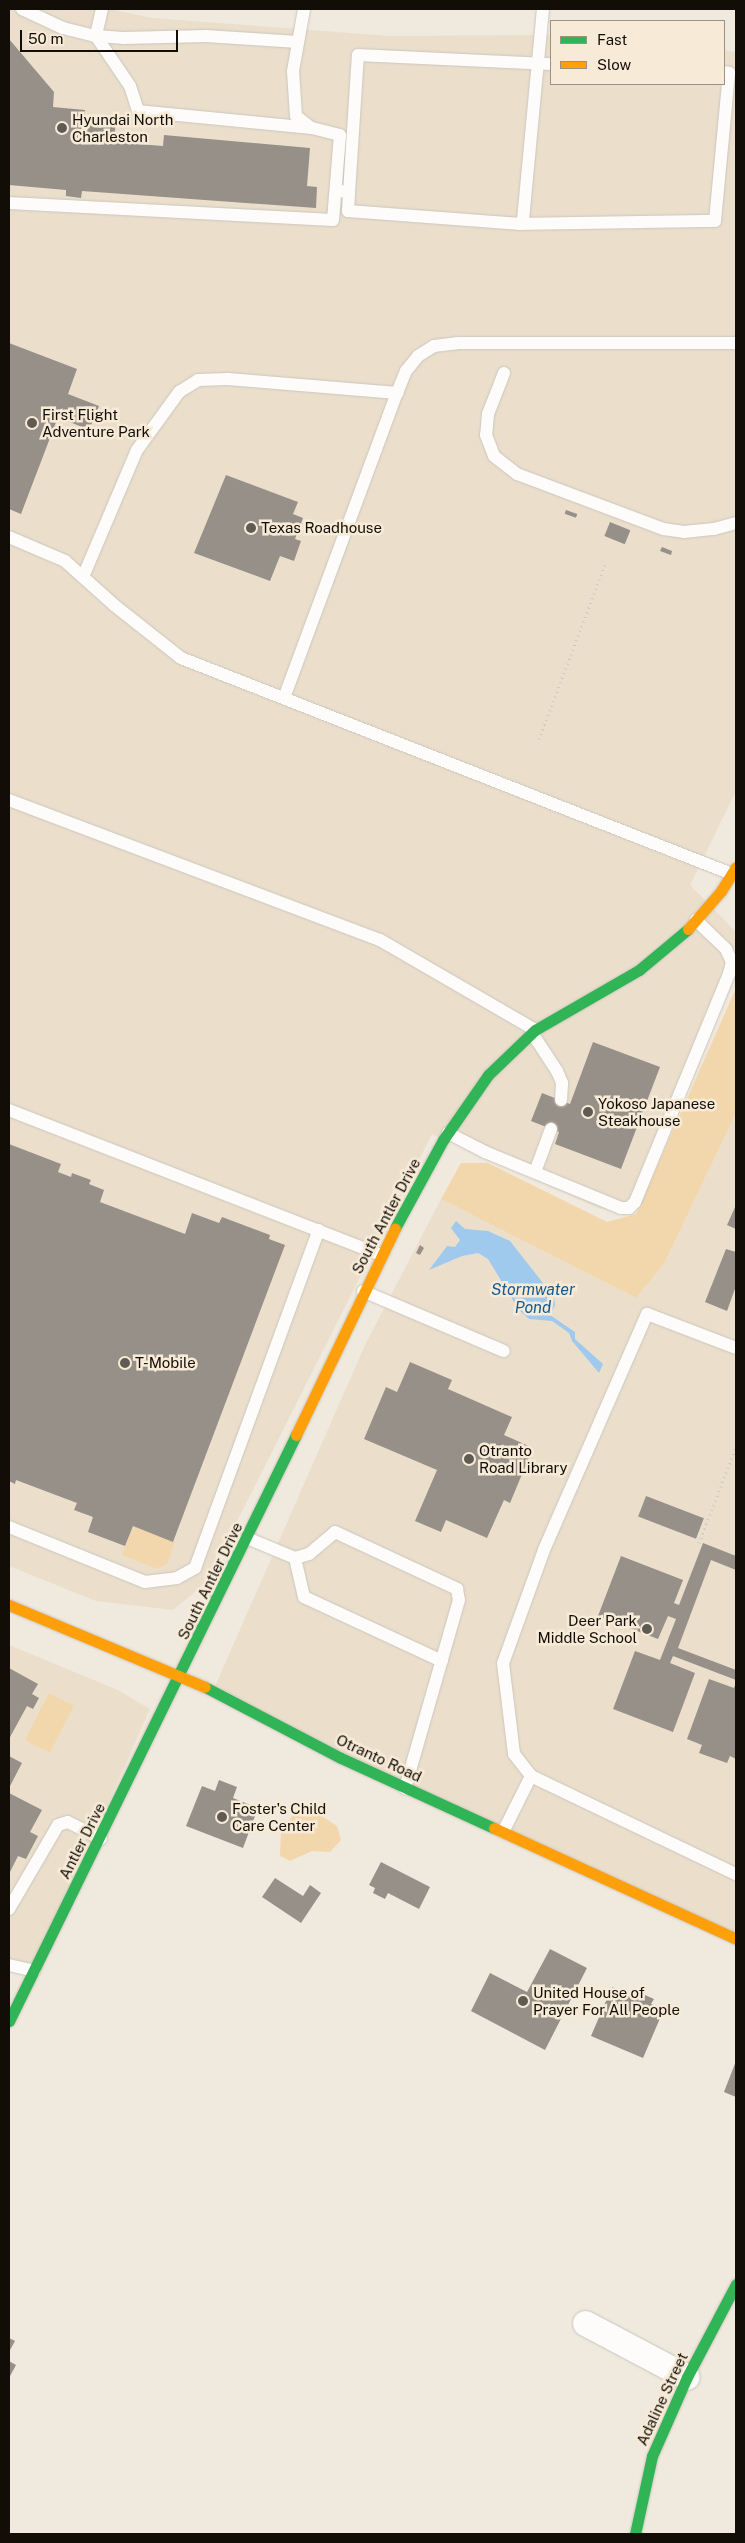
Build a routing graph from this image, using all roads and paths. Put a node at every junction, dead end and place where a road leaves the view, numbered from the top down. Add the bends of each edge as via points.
1 (22, 9) edge
2 (102, 9) edge
3 (304, 9) edge
4 (543, 9) edge
5 (96, 36) junction
6 (298, 42) junction
7 (545, 64) edge
8 (725, 72) edge
9 (311, 128) junction
10 (343, 192) junction
11 (9, 203) edge
12 (519, 224) junction
13 (736, 343) edge
14 (504, 373) dead end
15 (397, 393) junction
16 (736, 522) edge
17 (9, 537) edge
18 (606, 562) dead end
19 (83, 577) junction
20 (284, 698) junction
21 (539, 739) dead end
22 (9, 800) edge
23 (734, 871) edge
24 (696, 920) junction
25 (533, 1031) junction
26 (561, 1100) dead end
27 (9, 1110) edge
28 (551, 1129) dead end
29 (448, 1133) junction
30 (535, 1172) junction
31 (319, 1230) junction
32 (380, 1255) junction
33 (363, 1291) junction
34 (736, 1348) edge
35 (504, 1351) dead end
36 (736, 1446) edge
37 (9, 1527) edge
38 (247, 1538) junction
39 (699, 1543) dead end
40 (295, 1558) junction
41 (9, 1605) edge
42 (442, 1661) junction
43 (181, 1675) junction
44 (531, 1776) junction
45 (405, 1788) junction
46 (503, 1832) junction
47 (100, 1839) junction
48 (736, 1874) edge
49 (14, 1893) edge
50 (9, 1908) edge
51 (736, 1939) edge
52 (9, 1965) edge
53 (34, 1971) junction
54 (9, 2021) edge
55 (736, 2284) edge
56 (585, 2324) dead end
57 (687, 2376) junction
58 (635, 2534) edge

1 - 5 lane via 63,28
2 - 5 lane
3 - 6 lane
4 - 7 lane
5 - 6 lane via 206,36
5 - 9 lane via 130,86 138,111
6 - 9 lane via 294,70 296,116
7 - 10 lane via 358,54
7 - 12 lane via 523,220
8 - 12 lane via 729,73 715,221
9 - 10 lane via 340,134
10 - 11 lane via 333,220
10 - 12 lane via 348,211
13 - 15 lane via 442,345 418,356 406,371
14 - 16 lane via 488,414 486,435 494,456 517,474 663,529 684,532 714,529
15 - 19 lane via 228,378 198,380 179,392 137,450
15 - 20 lane
17 - 19 lane via 66,561
18 - 21 path
19 - 20 lane via 181,658
20 - 23 lane
22 - 25 lane via 380,940
23 - 24 street, South Antler Drive
24 - 25 street, South Antler Drive via 639,970
24 - 30 lane via 726,949 732,962 730,974 635,1202 629,1208 621,1208
25 - 26 lane via 562,1083
25 - 29 street, South Antler Drive via 488,1076
27 - 31 lane
28 - 30 lane
29 - 30 lane
29 - 32 street, South Antler Drive
31 - 32 lane
31 - 37 lane via 195,1568 176,1578 145,1582
32 - 33 street, South Antler Drive
33 - 35 lane
33 - 38 street, South Antler Drive
34 - 44 lane via 647,1314 544,1550 503,1663 514,1754
36 - 39 path
38 - 40 lane
38 - 43 street, South Antler Drive
40 - 42 lane via 304,1597
40 - 42 lane via 309,1554 335,1532 457,1589 459,1600
41 - 43 street, Otranto Road
42 - 45 lane
43 - 45 street, Otranto Road
43 - 47 street, Antler Drive
44 - 46 lane
44 - 48 lane
45 - 46 street, Otranto Road
46 - 51 street, Otranto Road
47 - 49 lane via 68,1822 58,1825
47 - 53 street, Antler Drive
49 - 50 lane
52 - 53 lane
53 - 54 street, Antler Drive
55 - 57 street, Adaline Street
56 - 57 street
57 - 58 street, Adaline Street via 652,2456

